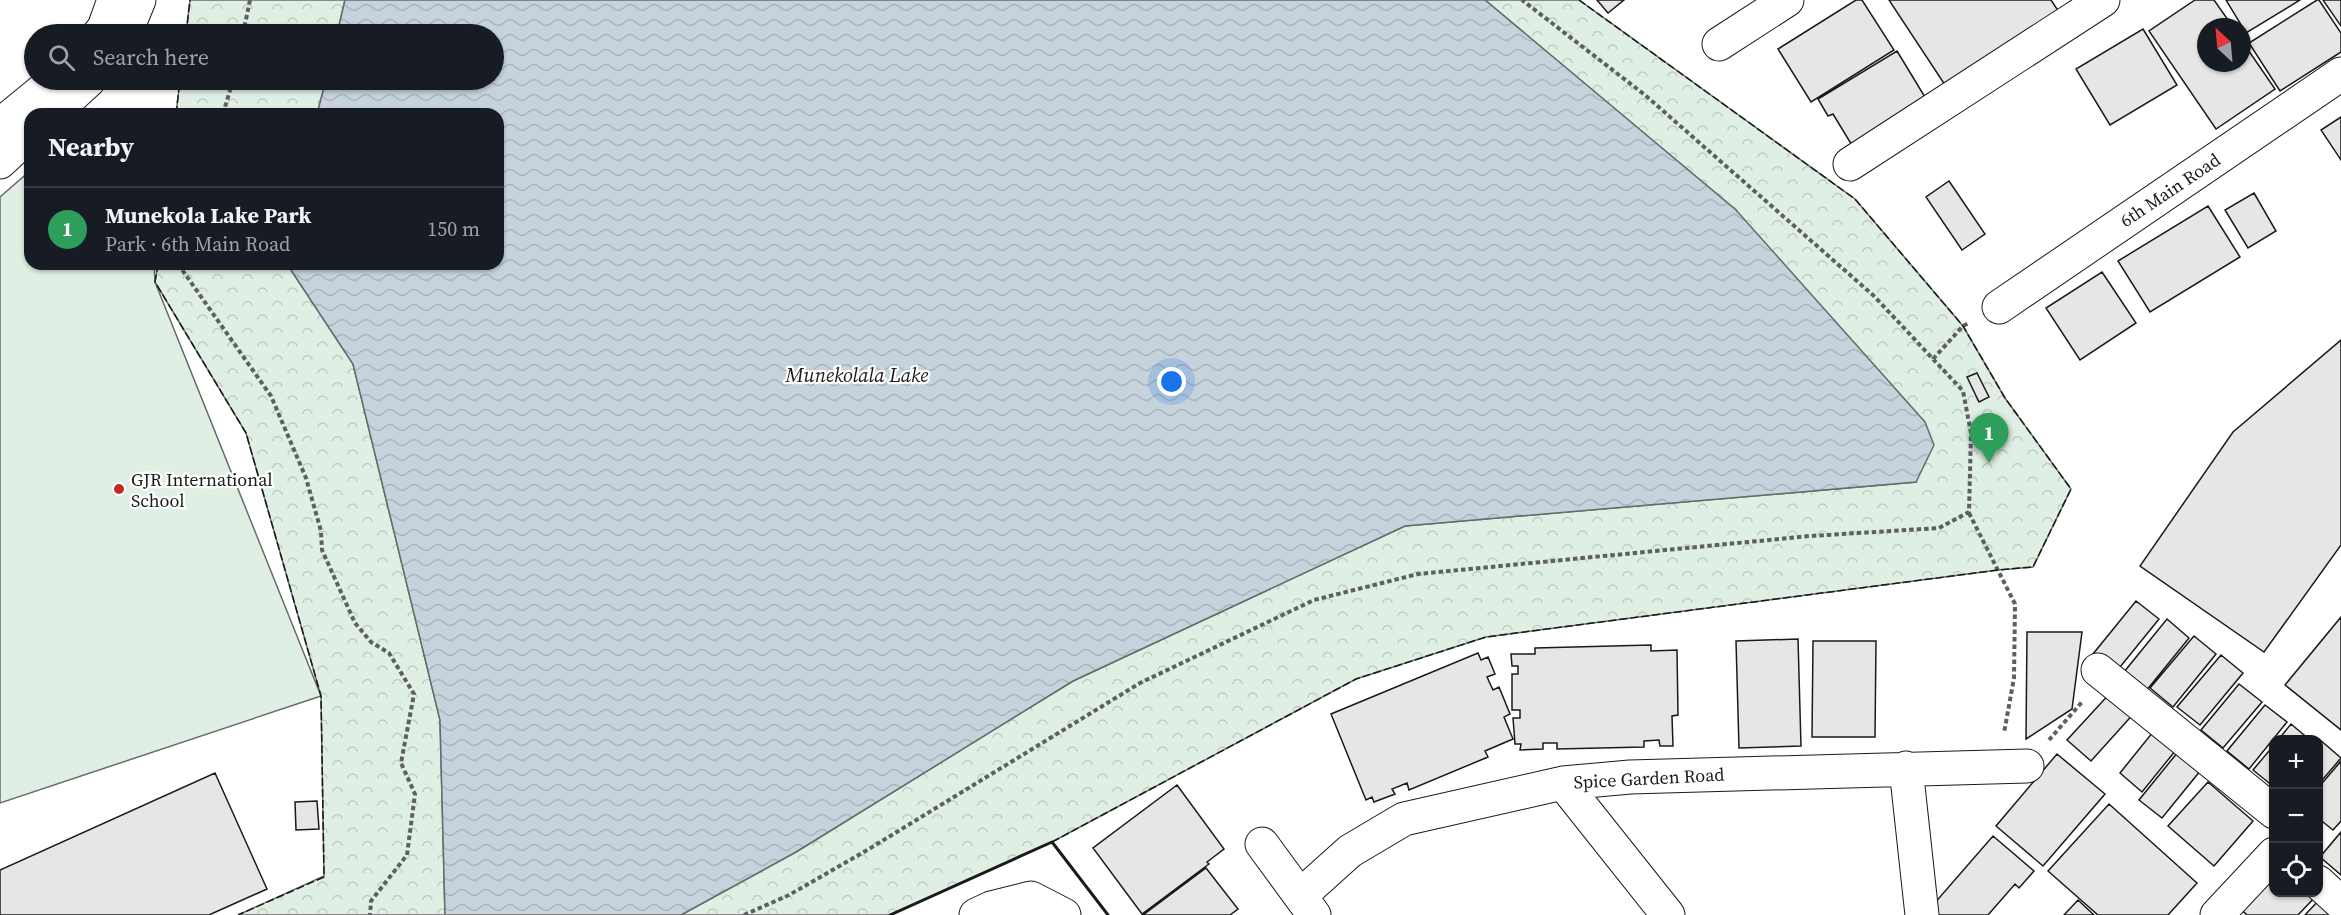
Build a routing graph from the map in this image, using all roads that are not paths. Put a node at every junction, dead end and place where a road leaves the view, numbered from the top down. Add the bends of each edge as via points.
1 (114, 0) edge
2 (139, 0) edge
3 (1787, 0) edge
4 (2103, 0) edge
5 (105, 24) edge
6 (129, 24) edge
7 (1719, 44) dead end
8 (2341, 74) edge
9 (43, 90) edge
10 (77, 90) edge
11 (58, 108) edge
12 (0, 125) edge
13 (24, 140) edge
14 (0, 162) edge
15 (1850, 164) dead end
16 (1999, 307) road end
17 (2101, 673) road end
18 (2012, 766) road end
19 (1906, 768) junction
20 (1563, 783) junction
21 (2269, 808) edge
22 (1262, 844) dead end
23 (2269, 859) edge
24 (2323, 886) edge
25 (2341, 903) edge
26 (1307, 906) edge
27 (976, 915) edge
28 (1064, 915) edge
29 (1668, 915) edge
30 (1922, 915) edge
31 (2217, 915) edge

1 - 5 street
2 - 6 street
3 - 7 street
4 - 15 street
8 - 16 street, 6th Main Road
9 - 12 street
10 - 11 street
13 - 14 street
17 - 21 street
18 - 19 street, Spice Garden Road
19 - 20 street, Spice Garden Road via 1630,777
19 - 30 street
20 - 26 street, Spice Garden Road via 1404,819 1350,851
20 - 29 street
22 - 26 street, Spice Garden Road
23 - 31 street
24 - 25 street
27 - 28 street via 1031,898

